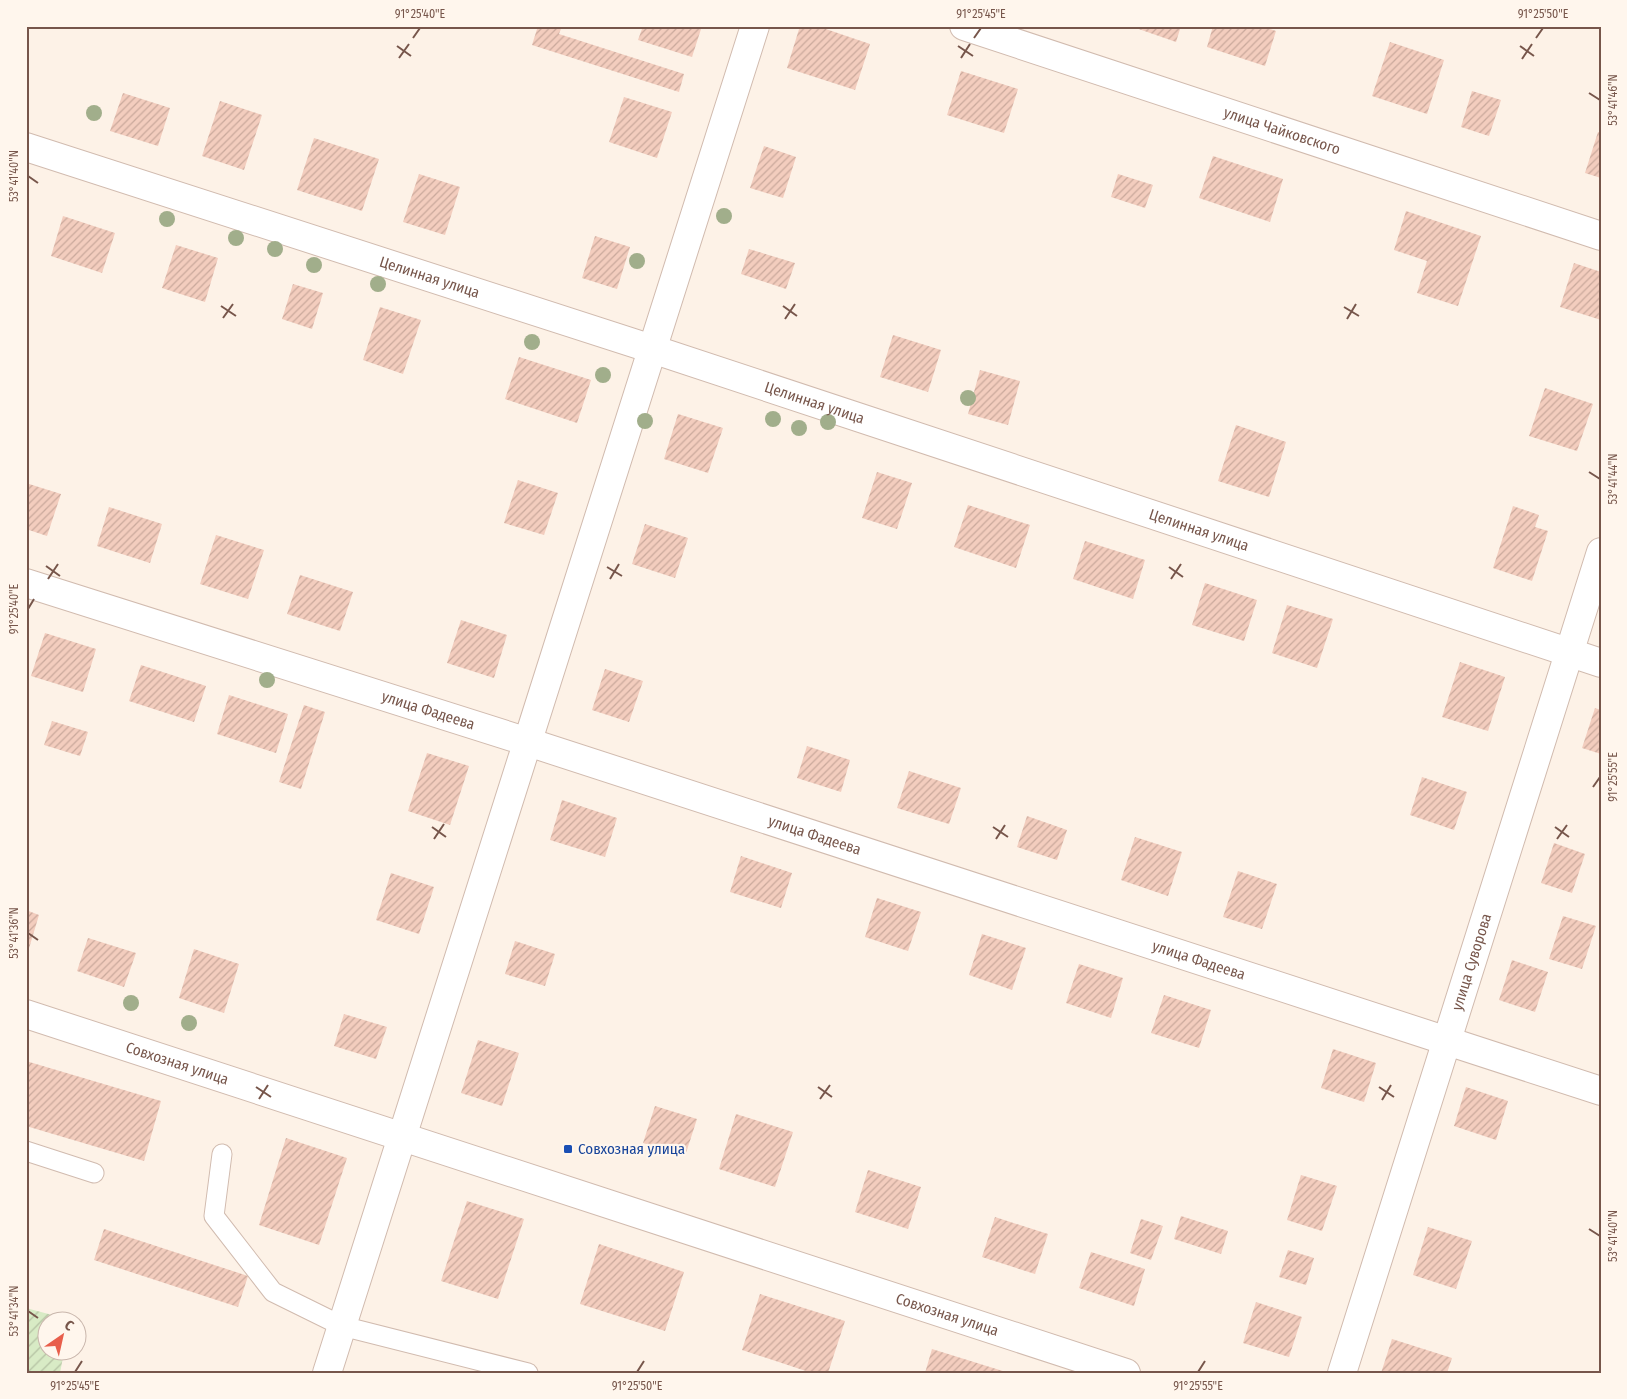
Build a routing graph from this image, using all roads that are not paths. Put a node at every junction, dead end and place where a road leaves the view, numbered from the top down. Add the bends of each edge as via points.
1 (755, 26) edge
2 (964, 26) edge
3 (26, 147) edge
4 (1601, 236) edge
5 (652, 349) junction
6 (1601, 552) edge
7 (26, 583) edge
8 (1568, 653) junction
9 (1601, 663) edge
10 (528, 742) junction
11 (26, 1014) edge
12 (1445, 1042) junction
13 (1601, 1091) edge
14 (402, 1138) junction
15 (26, 1151) edge
16 (222, 1154) dead end
17 (94, 1173) dead end
18 (342, 1326) junction
19 (327, 1373) edge
20 (528, 1373) edge
21 (1126, 1373) edge
22 (1342, 1373) edge

1 - 5 street
2 - 4 street, улица Чайковского
3 - 5 street, Целинная улица
5 - 8 street, Целинная улица
5 - 10 street
6 - 8 street, улица Суворова
7 - 10 street, улица Фадеева
8 - 9 street, Целинная улица
8 - 12 street, улица Суворова
10 - 12 street, улица Фадеева
10 - 14 street
11 - 14 street, Совхозная улица
12 - 13 street, улица Фадеева
12 - 22 street, улица Суворова
14 - 18 street
14 - 21 street, Совхозная улица
15 - 17 lane
16 - 18 lane via 214,1216 274,1292
18 - 19 street
18 - 20 lane

